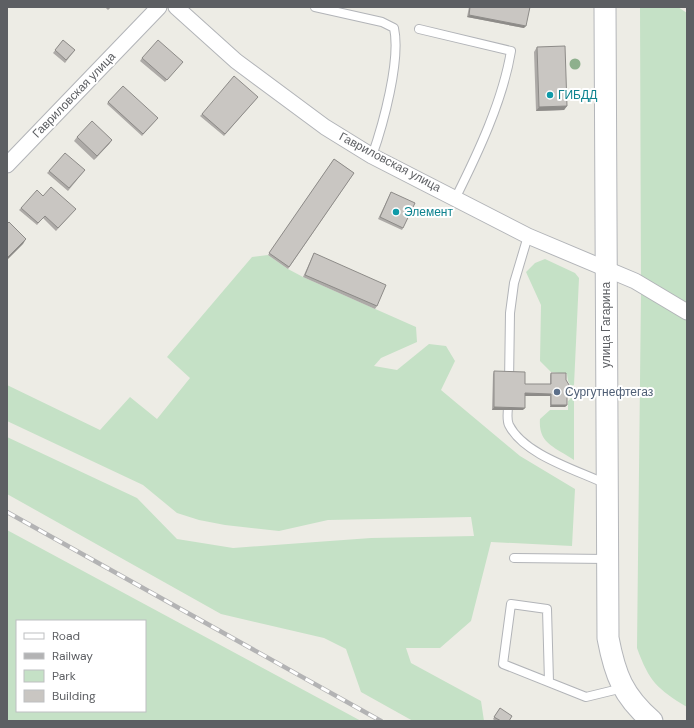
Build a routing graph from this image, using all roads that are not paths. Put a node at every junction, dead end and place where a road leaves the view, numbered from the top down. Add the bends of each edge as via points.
1 (158, 7) edge
2 (176, 7) edge
3 (316, 7) edge
4 (606, 7) edge
5 (419, 29) dead end
6 (372, 156) junction
7 (7, 165) edge
8 (456, 197) junction
9 (528, 236) junction
10 (606, 268) junction
11 (687, 312) edge
12 (607, 484) junction
13 (514, 558) dead end
14 (608, 559) junction
15 (549, 682) junction
16 (623, 688) junction
17 (652, 721) edge

1 - 7 street, Гавриловская улица
2 - 6 street, Гавриловская улица via 236,61 325,127
3 - 6 lane via 382,22 394,28 397,42 384,122
4 - 10 main road, улица Гагарина
5 - 8 lane via 510,51 506,77
6 - 8 street, Гавриловская улица
8 - 9 street, Гавриловская улица
9 - 10 street, Гавриловская улица
9 - 12 lane via 514,283 510,313 508,424 521,441 540,455
10 - 11 street, Гавриловская улица via 636,281
10 - 12 main road, улица Гагарина
12 - 14 main road, улица Гагарина
13 - 14 lane
14 - 16 main road, улица Гагарина via 608,638 613,666
15 - 15 lane via 503,664 511,604 547,609
15 - 16 lane via 586,697
16 - 17 main road, улица Гагарина via 637,709

